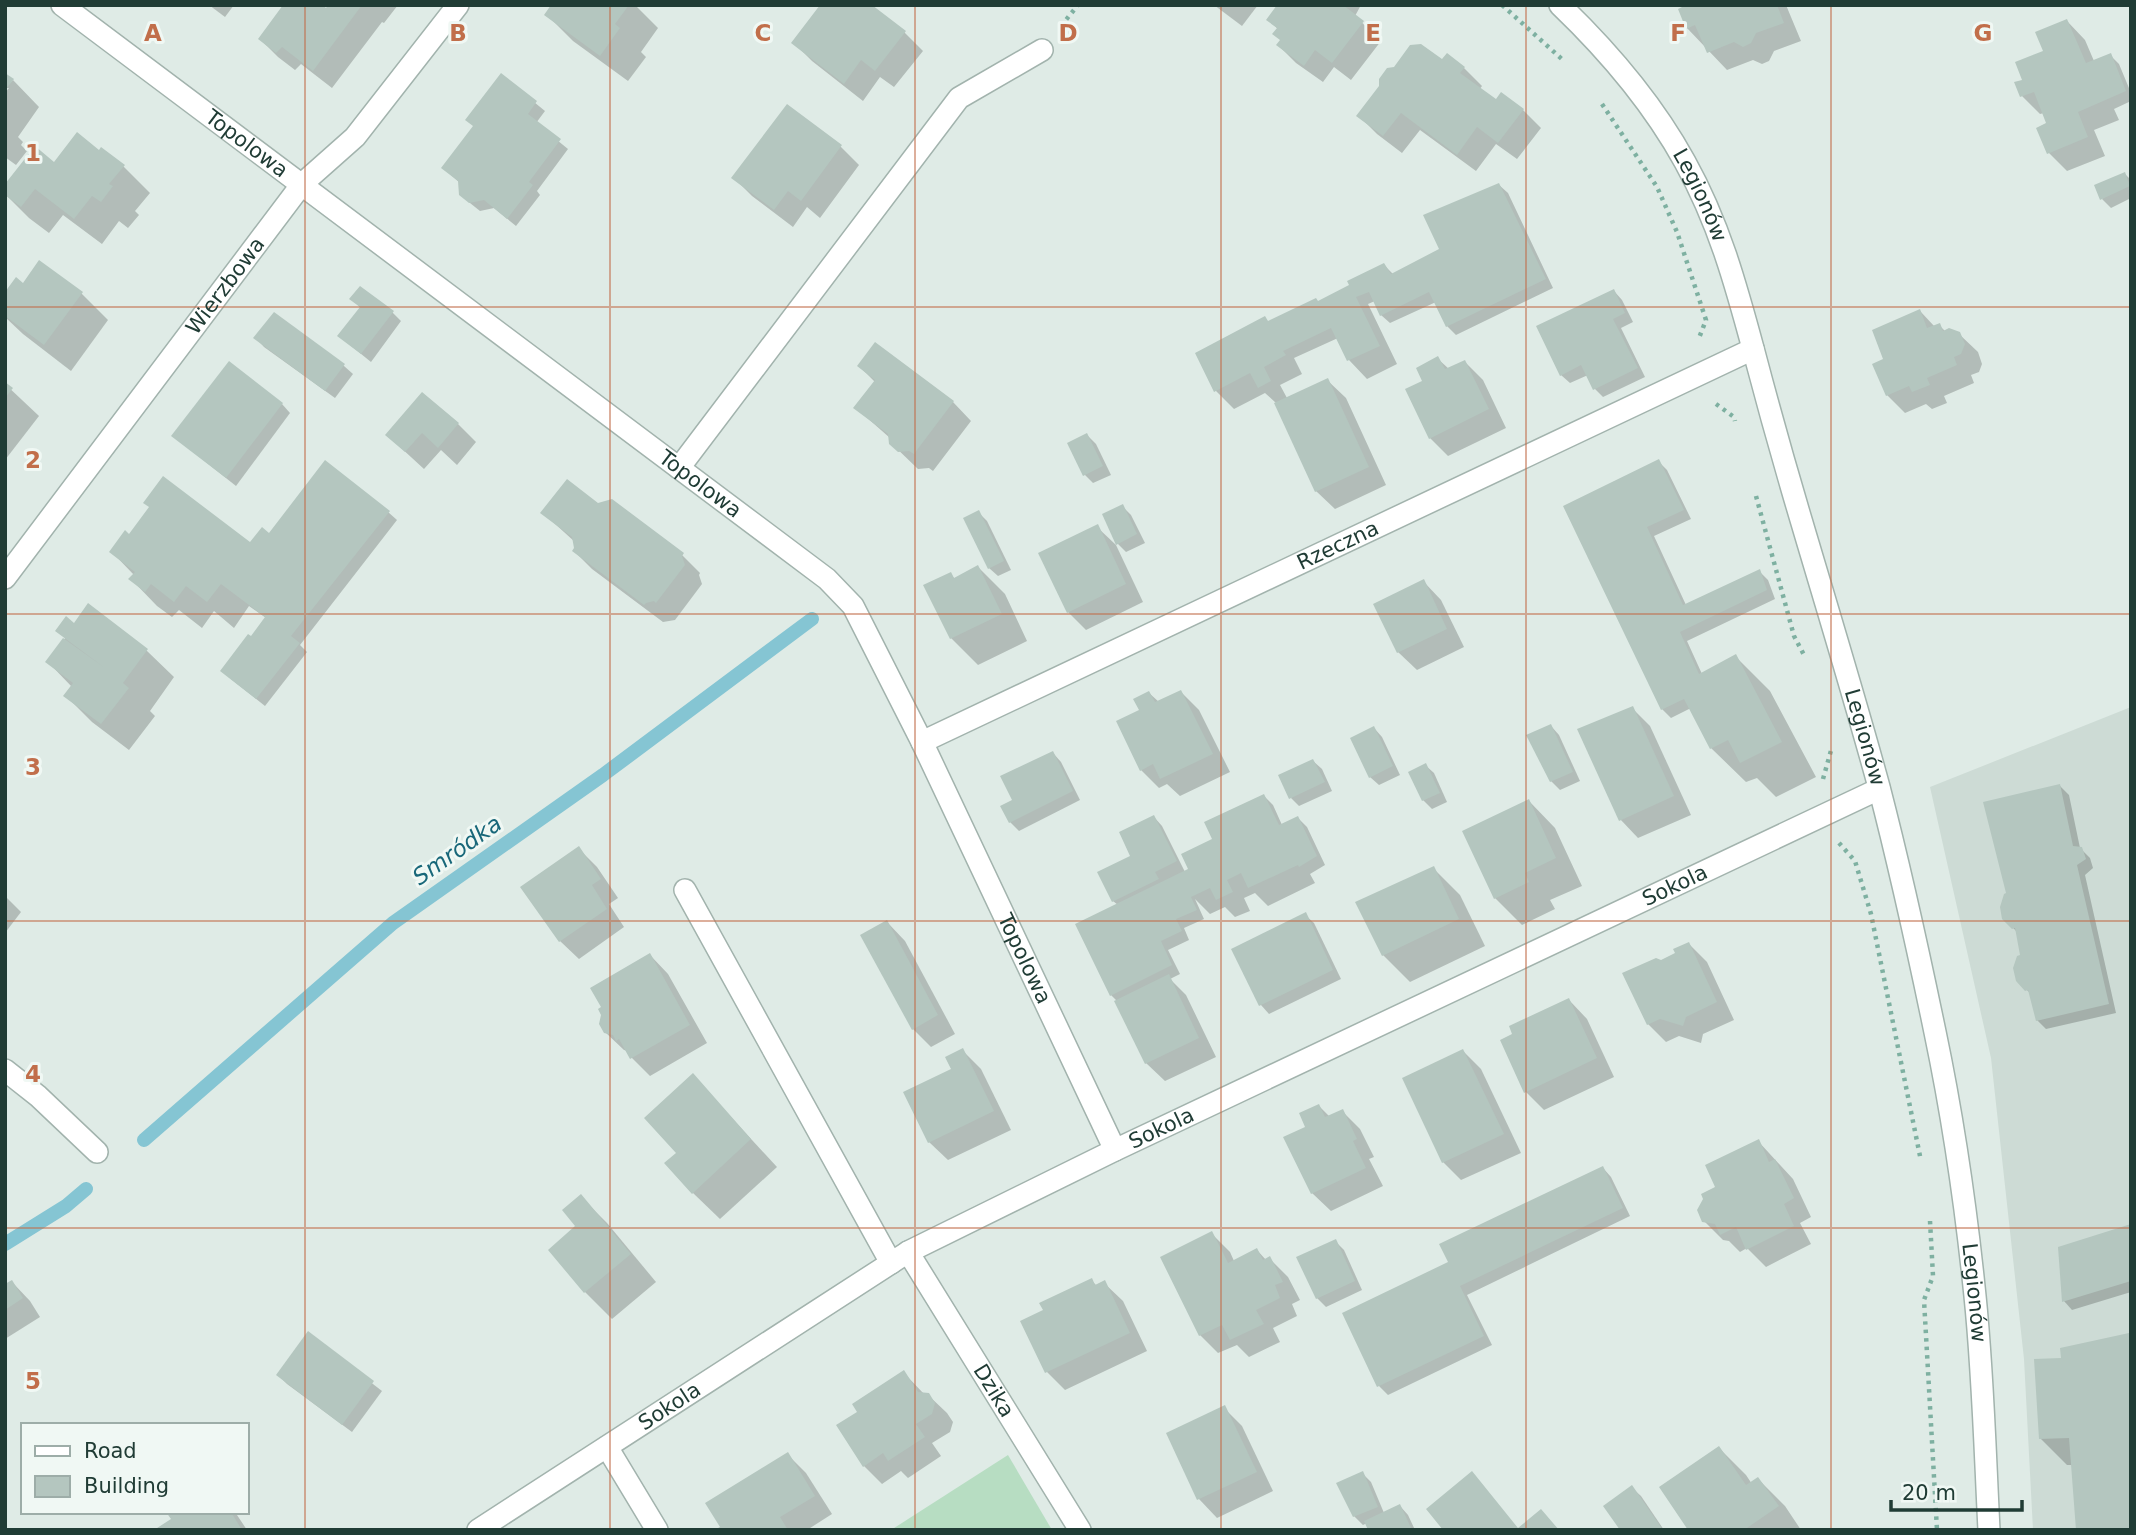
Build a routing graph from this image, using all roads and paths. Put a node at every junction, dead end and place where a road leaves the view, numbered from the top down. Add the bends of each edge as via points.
1 (62, 5) edge
2 (458, 5) edge
3 (1502, 5) edge
4 (1560, 5) edge
5 (1042, 50) dead end
6 (1572, 69) dead end
7 (1601, 102) dead end
8 (302, 184) junction
9 (1698, 340) dead end
10 (1753, 349) junction
11 (1712, 401) dead end
12 (1737, 427) dead end
13 (679, 468) junction
14 (1753, 485) dead end
15 (5, 578) edge
16 (1806, 659) dead end
17 (1828, 736) dead end
18 (922, 742) junction
19 (1820, 789) dead end
20 (1879, 789) junction
21 (1833, 836) dead end
22 (685, 890) dead end
23 (5, 1070) edge
24 (1115, 1150) junction
25 (97, 1152) dead end
26 (1923, 1174) dead end
27 (1929, 1214) dead end
28 (900, 1257) junction
29 (607, 1447) junction
30 (478, 1530) edge
31 (657, 1530) edge
32 (1080, 1530) edge
33 (1937, 1530) edge
34 (1989, 1530) edge

1 - 8 street, Topolowa
2 - 8 street, Wierzbowa via 355,137
3 - 6 path
4 - 10 street, Legionów via 1634,83 1686,163 1727,255
5 - 13 street via 960,98
7 - 9 path via 1657,187 1677,232 1706,320
8 - 13 street, Topolowa
8 - 15 street, Wierzbowa
10 - 18 street, Rzeczna
10 - 20 street, Legionów
11 - 12 path via 1734,417
13 - 18 street, Topolowa via 827,579 853,606
14 - 16 path via 1794,636
17 - 19 path via 1832,749
18 - 24 street, Topolowa
20 - 24 street, Sokola
20 - 34 street, Legionów via 1936,1034 1961,1189 1975,1297
21 - 26 path via 1855,861 1871,914
22 - 28 street, Dzika
23 - 25 street
24 - 28 street, Sokola
27 - 33 path via 1933,1276 1924,1300
28 - 29 street, Sokola
28 - 32 street, Dzika
29 - 30 street, Sokola
29 - 31 street

